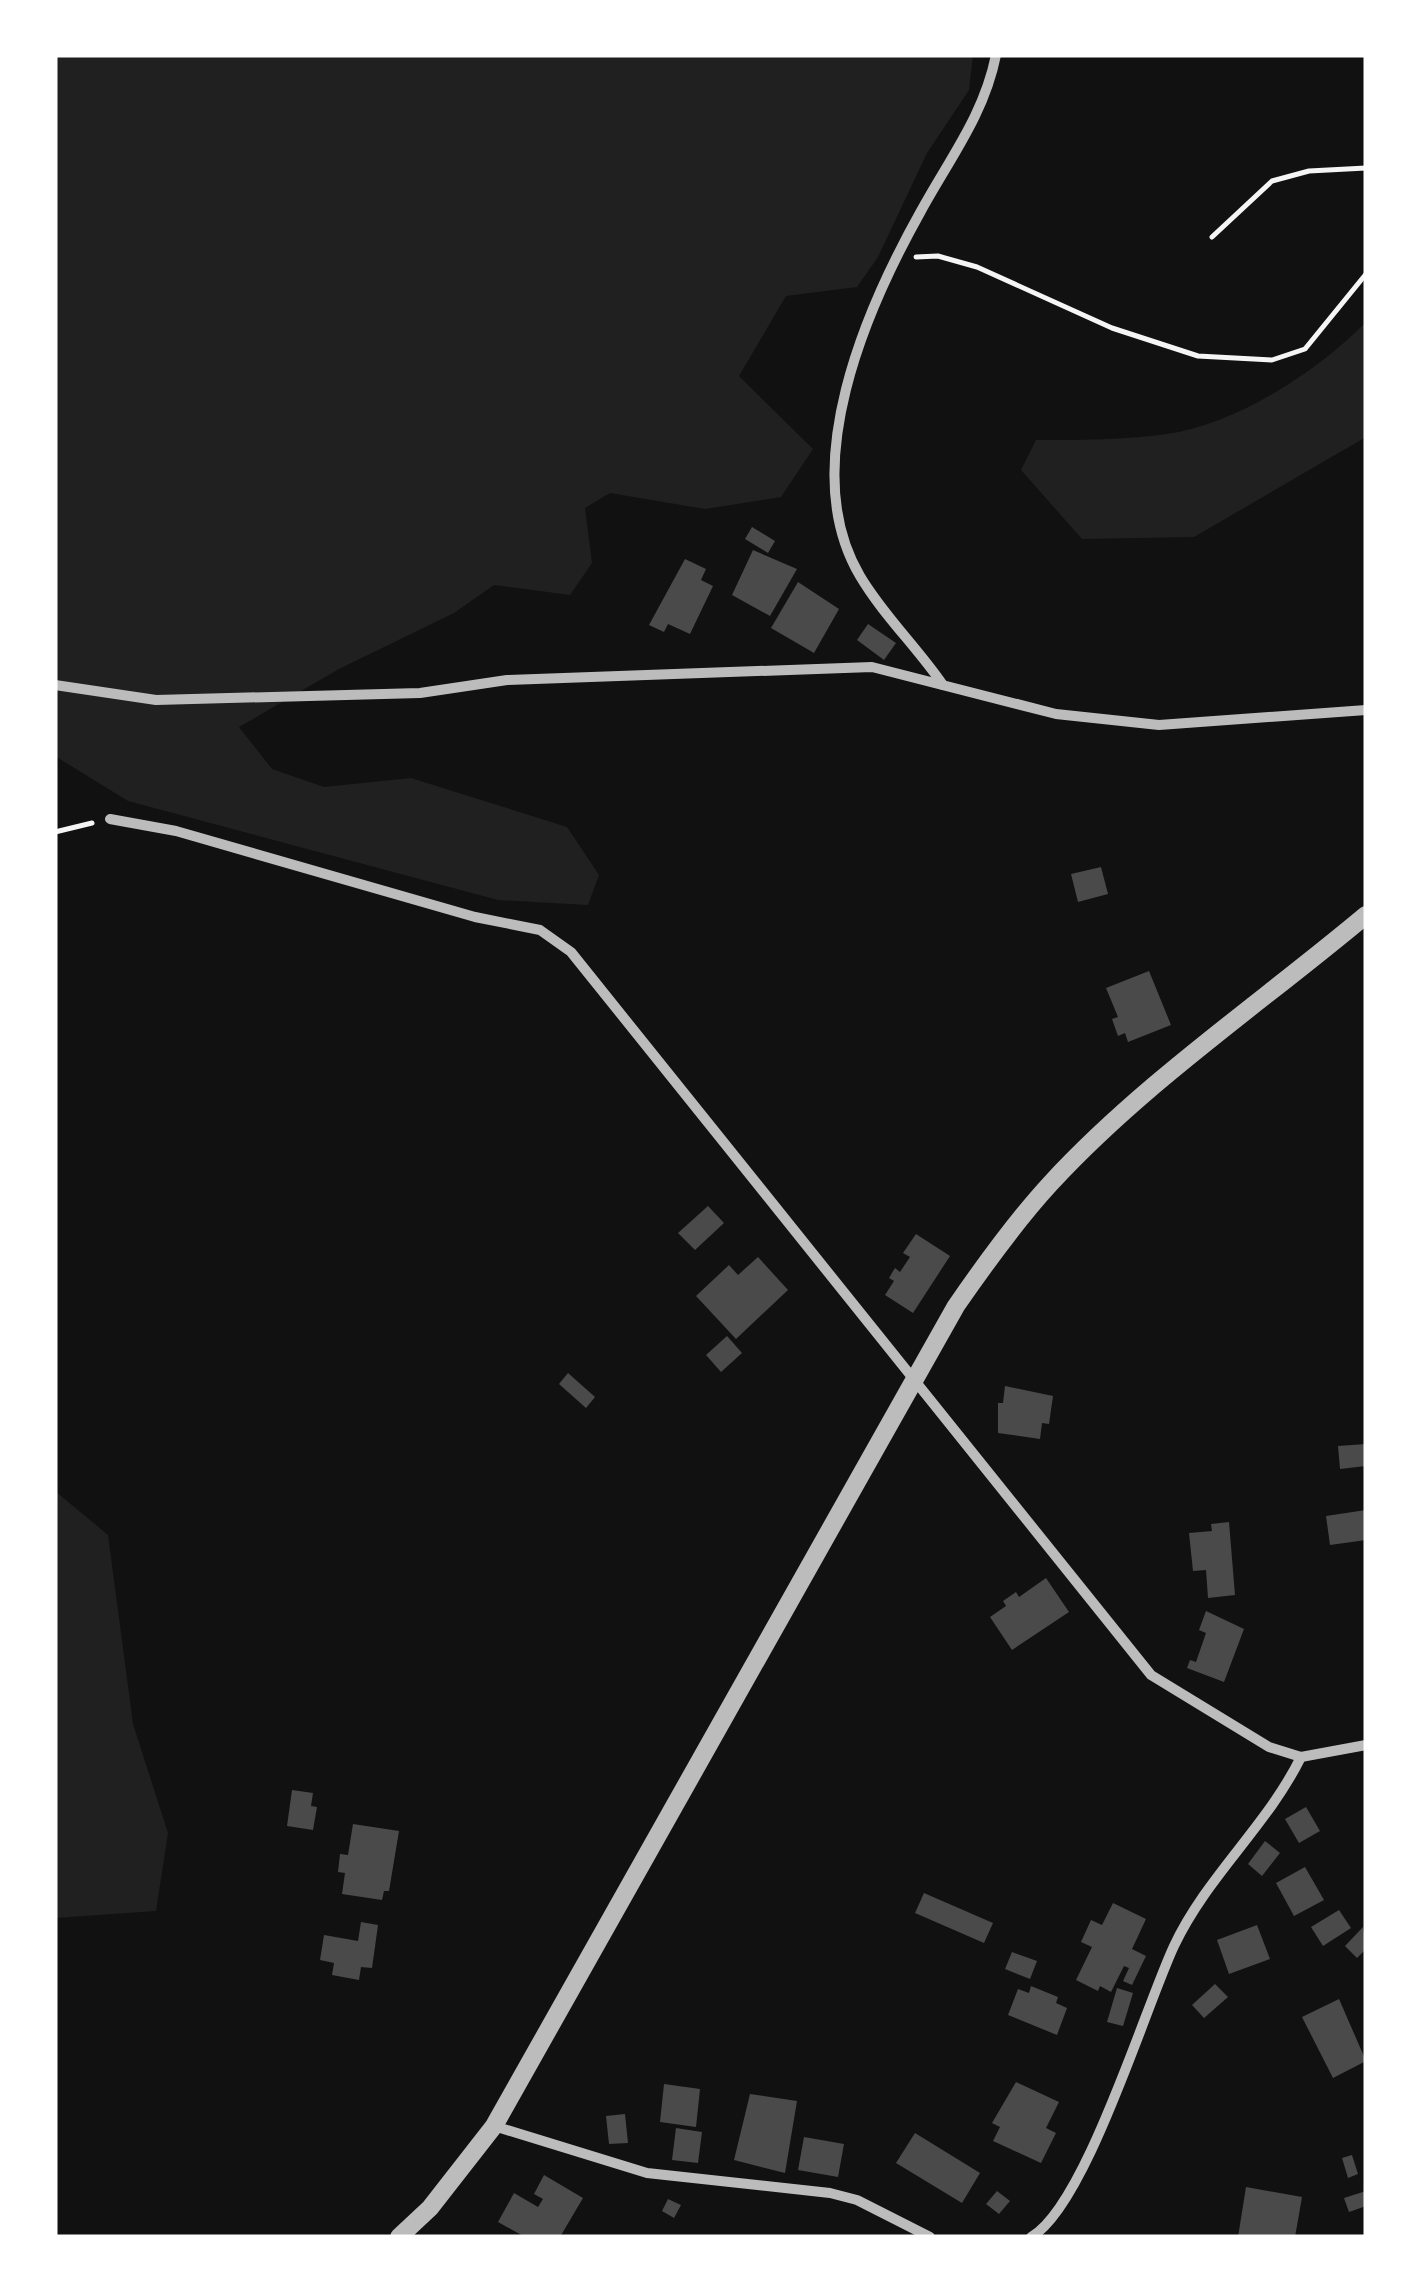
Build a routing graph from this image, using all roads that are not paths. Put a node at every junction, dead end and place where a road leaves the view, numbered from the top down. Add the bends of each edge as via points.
1 (996, 55) edge
2 (55, 685) edge
3 (943, 686) junction
4 (1366, 710) edge
5 (110, 819) road end
6 (1366, 915) edge
7 (916, 1378) junction
8 (1366, 1746) edge
9 (1301, 1757) junction
10 (494, 2126) junction
11 (400, 2237) edge
12 (930, 2237) edge
13 (1030, 2237) edge

1 - 3 street via 982,110 867,322 838,424 832,479 858,574
2 - 3 street via 156,700 420,693 523,679 872,667
3 - 4 street via 1056,714 1159,724
5 - 7 street via 540,930 571,952
6 - 7 street via 1178,1068 1050,1184 956,1306
7 - 9 street via 1151,1675 1269,1747
7 - 10 street
8 - 9 street
9 - 13 street via 1272,1808 1200,1899 1070,2191
10 - 11 street
10 - 12 street via 647,2173 844,2196

